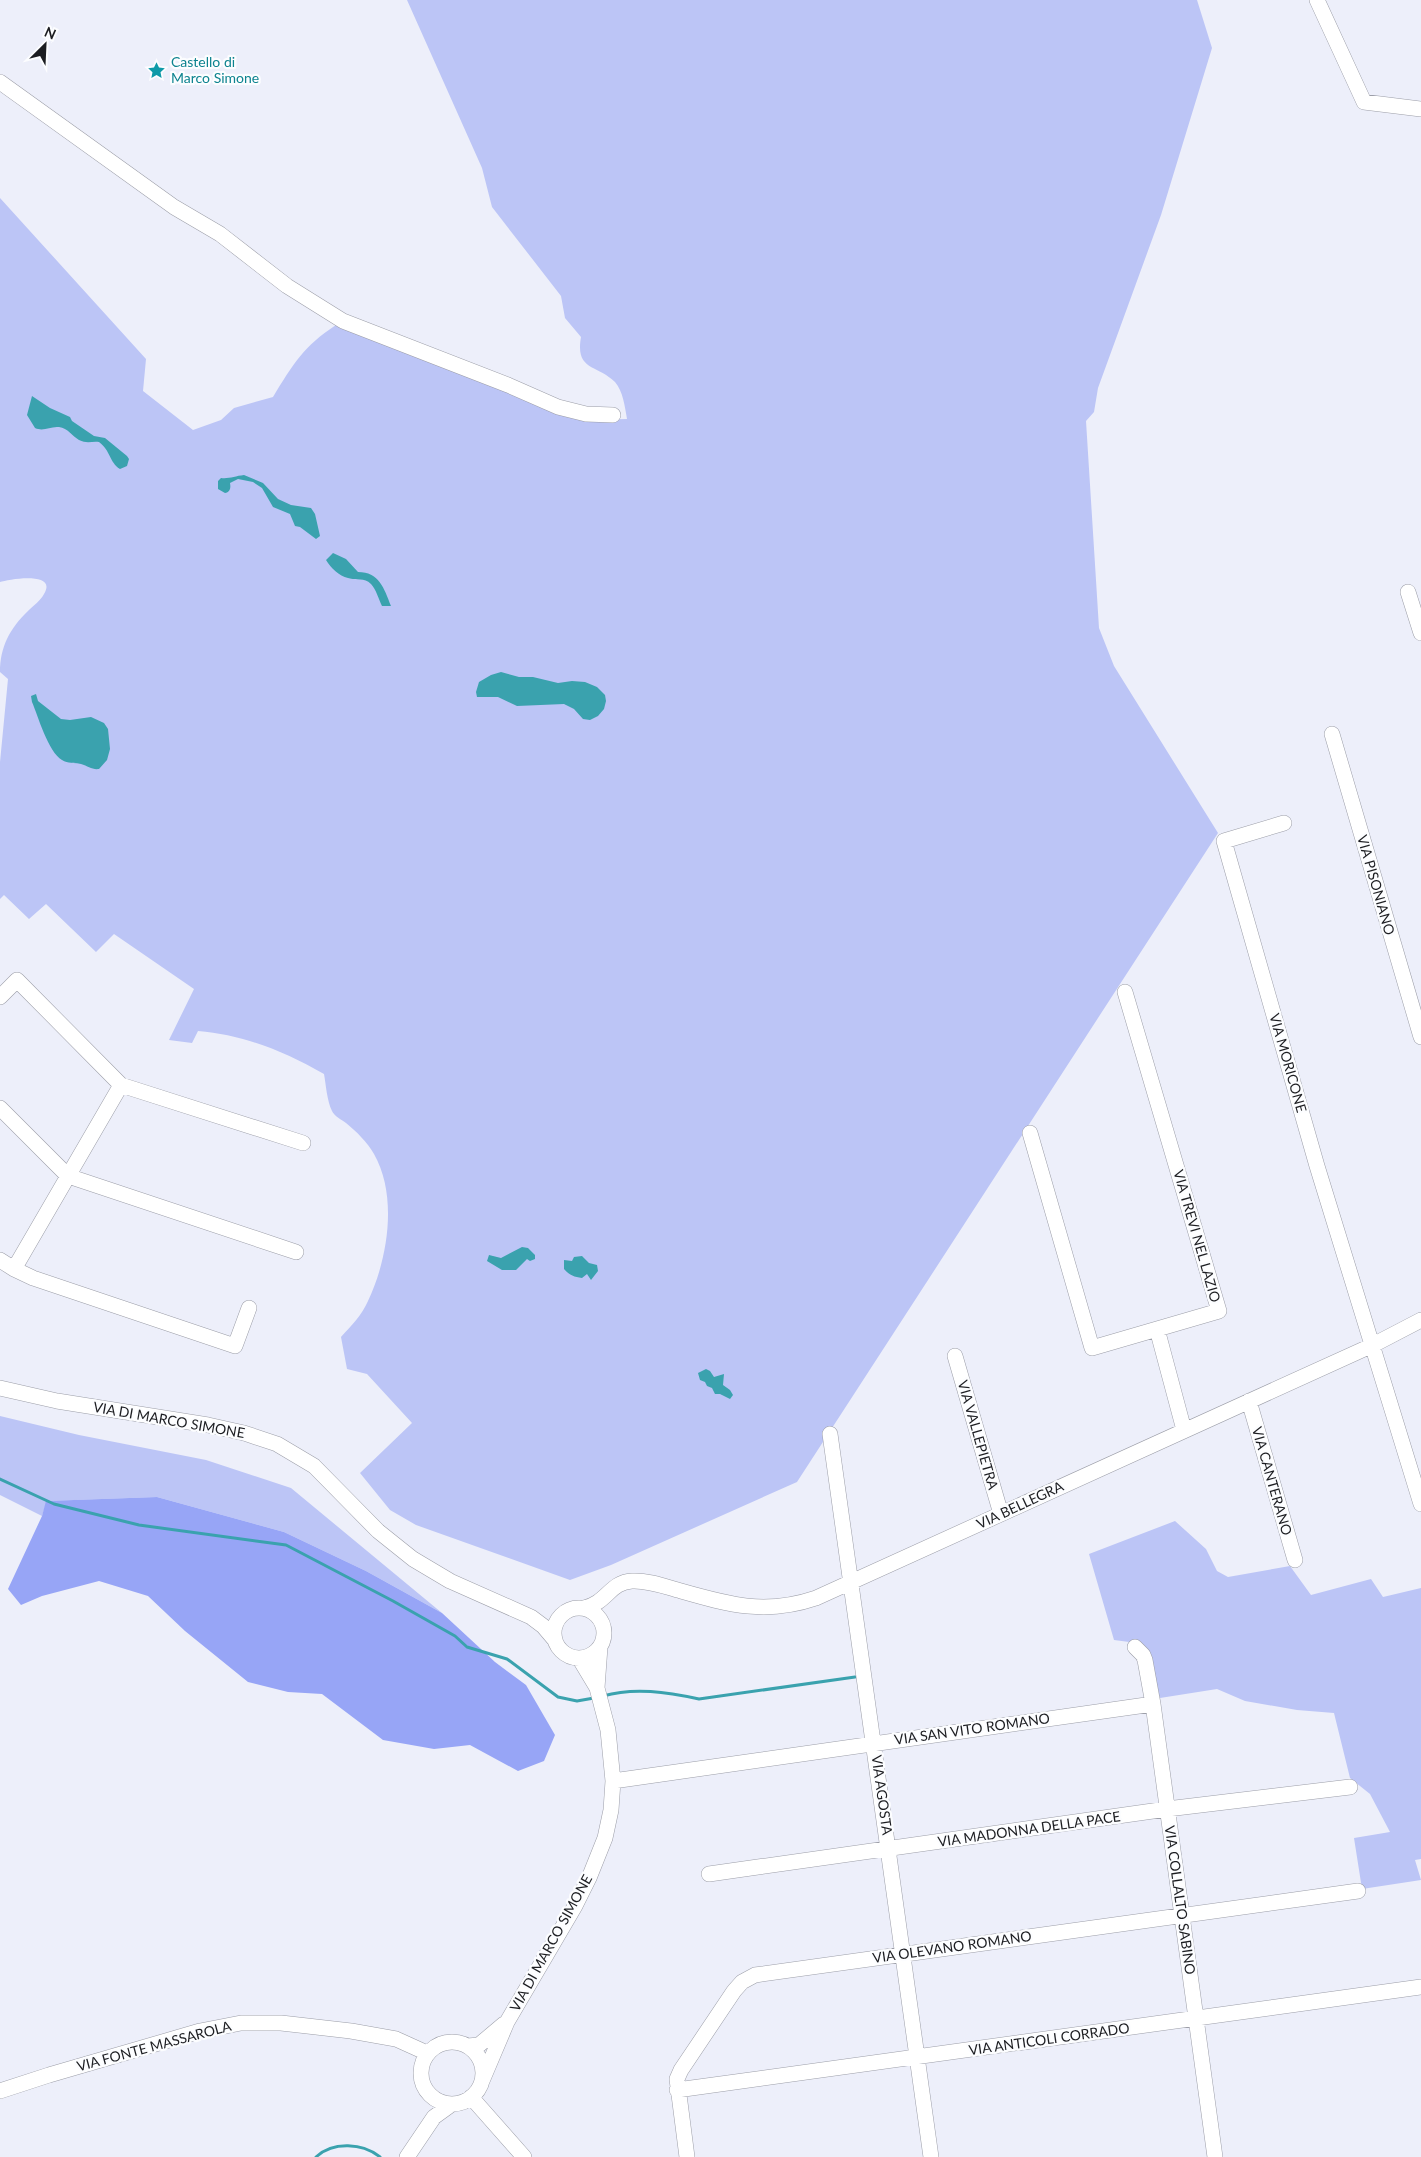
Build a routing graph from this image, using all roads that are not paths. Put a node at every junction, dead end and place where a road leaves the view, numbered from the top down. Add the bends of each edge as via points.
1 (1317, 0) edge
2 (0, 82) edge
3 (1421, 109) edge
4 (613, 415) dead end
5 (1408, 592) dead end
6 (1421, 633) edge
7 (1332, 734) dead end
8 (1284, 823) dead end
9 (1125, 992) dead end
10 (0, 997) edge
11 (1421, 1037) edge
12 (121, 1085) junction
13 (0, 1108) edge
14 (1030, 1133) dead end
15 (303, 1143) dead end
16 (68, 1176) junction
17 (296, 1252) dead end
18 (0, 1260) edge
19 (14, 1269) junction
20 (248, 1308) dead end
21 (1421, 1320) edge
22 (1157, 1329) junction
23 (1373, 1344) junction
24 (955, 1356) dead end
25 (0, 1388) edge
26 (1249, 1401) junction
27 (1184, 1430) junction
28 (830, 1434) dead end
29 (1421, 1504) edge
30 (1001, 1514) junction
31 (1295, 1560) dead end
32 (850, 1584) junction
33 (607, 1595) junction
34 (584, 1608) junction
35 (566, 1611) junction
36 (523, 1612) junction
37 (601, 1620) junction
38 (554, 1639) junction
39 (600, 1647) junction
40 (1135, 1647) dead end
41 (579, 1658) junction
42 (597, 1688) junction
43 (1154, 1704) junction
44 (874, 1743) junction
45 (613, 1781) junction
46 (1350, 1787) dead end
47 (1167, 1810) junction
48 (890, 1849) junction
49 (709, 1874) dead end
50 (1358, 1891) dead end
51 (1183, 1915) junction
52 (904, 1954) junction
53 (1421, 1987) edge
54 (1196, 2018) junction
55 (507, 2022) junction
56 (468, 2046) junction
57 (427, 2053) junction
58 (918, 2057) junction
59 (482, 2081) junction
60 (426, 2090) junction
61 (677, 2090) junction
62 (0, 2092) edge
63 (472, 2097) junction
64 (452, 2104) junction
65 (425, 2128) junction
66 (407, 2157) edge
67 (524, 2157) edge
68 (687, 2157) edge
69 (932, 2157) edge
70 (1215, 2157) edge

1 - 3 street via 1364,102
2 - 4 street via 174,207 220,234 286,286 343,322 558,407 586,414
5 - 6 street
7 - 11 street, VIA PISONIANO
8 - 23 street, VIA MORICONE via 1224,841 1317,1166
9 - 22 street, VIA TREVI NEL LAZIO via 1219,1311
10 - 12 street via 17,980
12 - 15 street
12 - 16 street
13 - 16 street
14 - 22 street, VIA TREVI NEL LAZIO via 1092,1348
16 - 17 street
16 - 19 street
18 - 19 street
19 - 20 street via 235,1346
21 - 23 street, VIA BELLEGRA
22 - 27 street
23 - 26 street, VIA BELLEGRA
23 - 29 street
24 - 30 street, VIA VALLEPIETRA
25 - 36 street, VIA DI MARCO SIMONE via 57,1401 208,1425 277,1444 314,1466 378,1531 413,1559 450,1581
26 - 27 street, VIA BELLEGRA
26 - 31 street, VIA CANTERANO
27 - 30 street, VIA BELLEGRA
28 - 32 street, VIA AGOSTA
30 - 32 street, VIA BELLEGRA
32 - 33 street, VIA BELLEGRA via 800,1603 767,1608 726,1604 639,1581 616,1585
32 - 44 street, VIA AGOSTA
33 - 34 street, VIA BELLEGRA via 597,1604
33 - 37 street
34 - 35 street
34 - 37 street
35 - 36 street, VIA DI MARCO SIMONE via 540,1616
35 - 38 street via 556,1623
36 - 38 street, VIA DI MARCO SIMONE via 544,1626
37 - 39 street via 604,1633
38 - 41 street via 564,1653
39 - 41 street via 591,1655
39 - 42 street, VIA DI MARCO SIMONE
40 - 43 street, VIA COLLALTO SABINO via 1145,1660
41 - 42 street, VIA DI MARCO SIMONE
42 - 45 street, VIA DI MARCO SIMONE via 608,1730
43 - 44 street, VIA SAN VITO ROMANO
43 - 47 street, VIA COLLALTO SABINO
44 - 45 street, VIA SAN VITO ROMANO
44 - 48 street, VIA AGOSTA
45 - 55 street, VIA DI MARCO SIMONE via 605,1838 589,1878
46 - 47 street, VIA MADONNA DELLA PACE
47 - 48 street, VIA MADONNA DELLA PACE
47 - 51 street, VIA COLLALTO SABINO
48 - 49 street, VIA MADONNA DELLA PACE
48 - 52 street, VIA AGOSTA
50 - 51 street, VIA OLEVANO ROMANO
51 - 52 street, VIA OLEVANO ROMANO
51 - 54 street, VIA COLLALTO SABINO
52 - 58 street, VIA AGOSTA
52 - 61 street, VIA OLEVANO ROMANO via 764,1973 746,1979 734,1991 681,2070
53 - 54 street, VIA ANTICOLI CORRADO
54 - 58 street, VIA ANTICOLI CORRADO
54 - 70 street, VIA COLLALTO SABINO
55 - 56 street, VIA DI MARCO SIMONE via 479,2045
55 - 59 street, VIA DI MARCO SIMONE
56 - 57 street via 460,2042 442,2043
56 - 59 street via 481,2061
57 - 60 street via 421,2068
57 - 62 street, VIA FONTE MASSAROLA via 396,2039 360,2033 281,2022 241,2023 200,2031
58 - 61 street, VIA ANTICOLI CORRADO
58 - 69 street, VIA AGOSTA
59 - 63 street
60 - 64 street via 442,2103
60 - 65 street via 430,2107
61 - 68 street, VIA OLEVANO ROMANO
63 - 64 street
63 - 67 street
64 - 65 street via 439,2112
65 - 66 street

